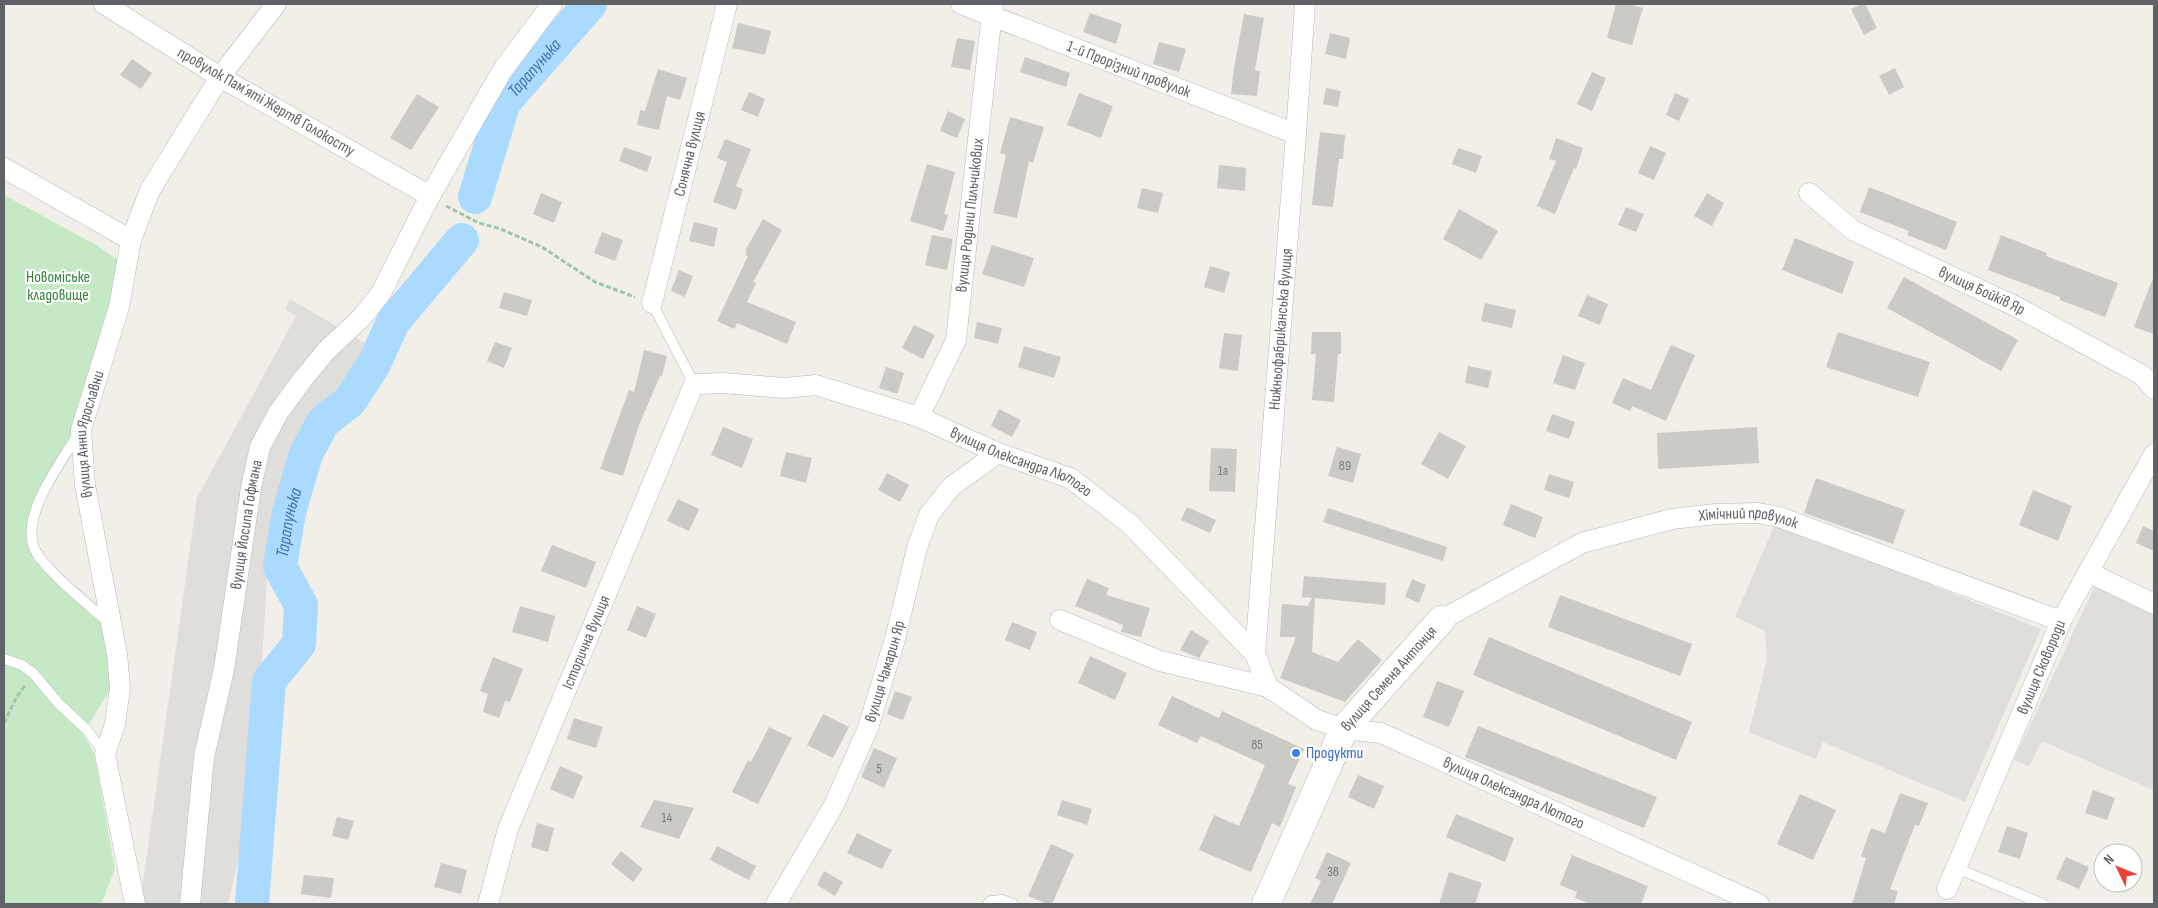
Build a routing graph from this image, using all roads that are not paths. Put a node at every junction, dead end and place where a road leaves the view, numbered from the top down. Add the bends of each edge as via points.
1 (104, 4) edge
2 (276, 4) edge
3 (552, 4) edge
4 (727, 4) edge
5 (961, 4) edge
6 (1305, 4) edge
7 (993, 10) edge
8 (220, 77) junction
9 (1296, 134) junction
10 (4, 168) edge
11 (1809, 193) dead end
12 (430, 196) junction
13 (131, 240) junction
14 (652, 303) joint
15 (694, 384) junction
16 (2154, 389) edge
17 (919, 417) junction
18 (81, 430) junction
19 (998, 453) junction
20 (2154, 454) edge
21 (2088, 572) junction
22 (2154, 604) edge
23 (1060, 620) dead end
24 (1441, 620) joint
25 (2061, 621) junction
26 (110, 624) junction
27 (1255, 654) junction
28 (4, 659) edge
29 (1268, 687) junction
30 (1344, 729) junction
31 (105, 754) junction
32 (1956, 868) junction
33 (128, 875) junction
34 (1947, 888) dead end
35 (125, 904) edge
36 (135, 904) edge
37 (190, 904) edge
38 (488, 904) edge
39 (776, 904) edge
40 (988, 904) edge
41 (1013, 904) edge
42 (1266, 904) edge
43 (1759, 904) edge
44 (2043, 904) edge

1 - 8 street, провулок Памʼяті Жертв Голокосту
2 - 8 street, вулиця Анни Ярославни
3 - 12 street via 502,71
4 - 14 street, Сонячна вулиця
5 - 7 street, 1-й Прорізний провулок
6 - 9 street, Нижньофабриканська вулиця
7 - 9 street, 1-й Прорізний провулок
7 - 17 street, вулиця Родини Пильчикових via 956,340
8 - 12 street, провулок Памʼяті Жертв Голокосту
8 - 13 street, вулиця Анни Ярославни via 150,190
9 - 27 street, Нижньофабриканська вулиця
10 - 13 street
11 - 16 street, вулиця Бойків Яр via 1854,231 2015,306 2142,375
12 - 37 street, вулиця Йосипа Гофмана via 381,293 303,379 278,413 260,448 224,669 204,756
13 - 18 street, вулиця Анни Ярославни via 119,307
14 - 15 lane
15 - 17 street, вулиця Олександра Лютого via 784,388 816,385
15 - 38 street, Історична вулиця via 508,828
17 - 19 street, вулиця Олександра Лютого
18 - 26 street, вулиця Анни Ярославни via 85,485
18 - 26 lane via 41,498 33,521 32,540 50,569
19 - 27 street, вулиця Олександра Лютого via 1070,478 1130,524
19 - 39 street, вулиця Чамарин Яр via 951,488 929,515 916,548 895,639 868,728 835,803
20 - 21 street, вулиця Сковороди
21 - 22 street
21 - 25 street, вулиця Сковороди
23 - 29 street, вулиця Олександра Лютого via 1160,661
24 - 25 street, Хімічний провулок via 1582,543 1672,519 1758,514 1779,517
24 - 30 street, вулиця Семена Антонця
25 - 32 street, вулиця Сковороди
26 - 31 street, вулиця Анни Ярославни via 120,688 115,724
27 - 29 street, вулиця Олександра Лютого
28 - 31 lane via 22,665 34,674
29 - 30 street, вулиця Олександра Лютого via 1317,720
30 - 42 street, вулиця Семена Антонця
30 - 43 street, вулиця Олександра Лютого via 1380,732
31 - 33 street, вулиця Анни Ярославни
32 - 34 street, вулиця Сковороди
32 - 44 lane
33 - 35 lane
33 - 36 street, вулиця Анни Ярославни
40 - 41 lane via 991,900 1002,900

